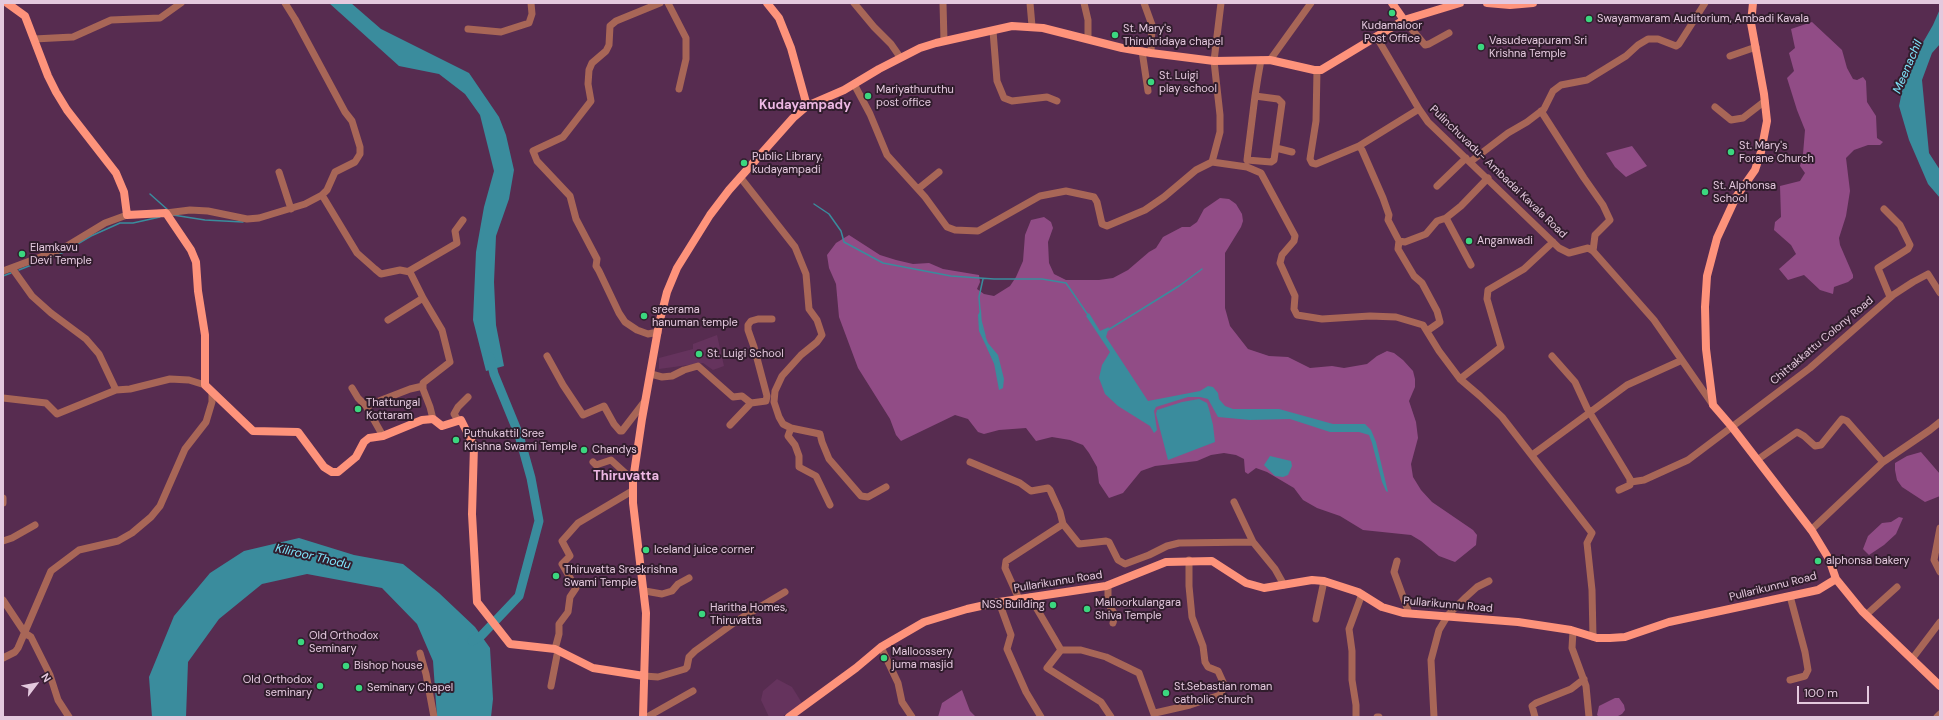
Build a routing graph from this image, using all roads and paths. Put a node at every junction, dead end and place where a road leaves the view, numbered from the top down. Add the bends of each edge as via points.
1 (7, 3) edge
2 (181, 3) edge
3 (285, 3) edge
4 (531, 3) edge
5 (659, 3) edge
6 (668, 3) edge
7 (767, 3) edge
8 (854, 3) edge
9 (943, 3) edge
10 (1030, 3) edge
11 (1084, 3) edge
12 (1144, 3) edge
13 (1221, 3) edge
14 (1311, 3) edge
15 (1392, 3) edge
16 (1460, 3) edge
17 (1486, 3) edge
18 (1533, 3) edge
19 (1705, 3) edge
20 (1753, 3) edge
21 (1404, 20) junction
22 (1032, 26) junction
23 (468, 29) dead end
24 (993, 31) junction
25 (1449, 33) dead end
26 (1376, 36) junction
27 (34, 39) junction
28 (1088, 39) junction
29 (944, 41) junction
30 (1756, 47) junction
31 (1142, 51) junction
32 (1151, 53) junction
33 (1730, 56) dead end
34 (900, 57) junction
35 (1261, 60) junction
36 (1270, 60) junction
37 (1214, 61) junction
38 (1316, 70) junction
39 (854, 84) junction
40 (679, 89) dead end
41 (1148, 91) dead end
42 (1255, 96) junction
43 (1057, 101) dead end
44 (1765, 101) junction
45 (807, 106) junction
46 (1715, 107) dead end
47 (1419, 109) junction
48 (1542, 110) junction
49 (1359, 146) junction
50 (1276, 148) junction
51 (1292, 152) dead end
52 (1468, 160) junction
53 (1212, 162) junction
54 (279, 172) dead end
55 (939, 172) dead end
56 (740, 177) junction
57 (1488, 178) junction
58 (1437, 186) dead end
59 (918, 189) junction
60 (322, 196) junction
61 (1884, 208) dead end
62 (291, 209) junction
63 (168, 214) junction
64 (127, 215) junction
65 (1446, 218) junction
66 (463, 220) dead end
67 (1399, 241) junction
68 (1554, 242) junction
69 (1593, 251) junction
70 (1471, 265) dead end
71 (12, 268) junction
72 (3, 271) edge
73 (409, 271) junction
74 (1940, 293) edge
75 (1890, 297) junction
76 (423, 298) junction
77 (772, 319) dead end
78 (388, 320) dead end
79 (1427, 331) junction
80 (658, 332) junction
81 (547, 356) dead end
82 (1552, 356) dead end
83 (1680, 360) junction
84 (651, 374) junction
85 (1460, 379) junction
86 (205, 385) junction
87 (423, 386) junction
88 (352, 388) dead end
89 (116, 390) junction
90 (212, 392) junction
91 (468, 397) dead end
92 (3, 398) edge
93 (645, 401) junction
94 (766, 401) junction
95 (774, 402) junction
96 (751, 403) junction
97 (1713, 405) junction
98 (366, 406) junction
99 (1590, 413) junction
100 (433, 420) junction
101 (458, 420) junction
102 (730, 425) dead end
103 (1939, 425) edge
104 (1732, 427) junction
105 (791, 428) junction
106 (383, 436) junction
107 (1532, 455) junction
108 (1757, 460) junction
109 (593, 462) dead end
110 (970, 462) dead end
111 (1883, 462) junction
112 (633, 480) junction
113 (1631, 482) junction
114 (886, 487) dead end
115 (1619, 490) dead end
116 (632, 491) junction
117 (3, 498) edge
118 (1234, 502) dead end
119 (3, 503) edge
120 (830, 505) dead end
121 (1063, 524) junction
122 (35, 525) dead end
123 (1940, 528) edge
124 (1811, 530) junction
125 (3, 541) edge
126 (1253, 542) junction
127 (1189, 560) junction
128 (1397, 561) dead end
129 (1940, 572) edge
130 (689, 578) dead end
131 (1836, 579) junction
132 (1324, 581) junction
133 (1489, 582) dead end
134 (1108, 585) junction
135 (1284, 585) junction
136 (1897, 587) dead end
137 (644, 591) junction
138 (785, 592) dead end
139 (1362, 594) junction
140 (1790, 596) junction
141 (1030, 597) junction
142 (1019, 599) junction
143 (3, 600) edge
144 (999, 602) junction
145 (1409, 613) junction
146 (1866, 615) junction
147 (1448, 616) junction
148 (1316, 619) dead end
149 (1940, 622) edge
150 (1113, 623) dead end
151 (1573, 631) junction
152 (25, 633) junction
153 (1593, 637) junction
154 (881, 647) junction
155 (556, 650) junction
156 (1061, 650) junction
157 (420, 653) dead end
158 (3, 658) edge
159 (1912, 658) junction
160 (644, 676) junction
161 (1584, 679) junction
162 (1790, 680) dead end
163 (551, 686) dead end
164 (1940, 686) edge
165 (692, 691) dead end
166 (1940, 714) edge
167 (1155, 715) edge
168 (69, 717) edge
169 (434, 717) edge
170 (643, 717) edge
171 (646, 717) edge
172 (789, 717) edge
173 (912, 717) edge
174 (1040, 717) edge
175 (1111, 717) edge
176 (1356, 717) edge
177 (1434, 717) edge
178 (1535, 717) edge
179 (1589, 717) edge
180 (1937, 717) edge

1 - 27 main road via 25,16
2 - 27 street via 160,18 111,20 73,37
3 - 60 street via 352,121 360,147 360,154 355,162 335,172
4 - 23 street via 532,14 529,23 501,32
5 - 80 street via 610,26 609,45 592,63 589,70 591,101 563,137 533,151 537,160 570,196 576,219 597,259 596,266 625,322 648,334
6 - 40 street via 686,38 686,59
7 - 45 main road via 779,18 791,48
8 - 34 street
9 - 29 street
10 - 22 street
11 - 28 street via 1088,20
12 - 32 street via 1152,25
13 - 37 street
14 - 36 street
15 - 21 main road
16 - 21 main road
17 - 18 main road
19 - 48 street via 1676,46 1658,39 1648,39 1587,80 1561,85 1553,91
20 - 30 main road via 1751,24
21 - 25 street via 1425,45
21 - 26 main road
22 - 24 main road via 1012,26
22 - 28 main road
24 - 29 main road
24 - 43 street via 997,81 1004,98 1012,102 1047,98
26 - 38 main road via 1330,65
26 - 47 street, Pulinchuvadu- Ambadai Kavala Road
27 - 64 main road via 48,76 67,110 116,173 124,192
28 - 31 main road
29 - 34 main road
30 - 33 street
30 - 44 main road
31 - 32 main road
31 - 41 street
32 - 37 main road
34 - 39 main road
35 - 36 main road
35 - 37 main road
35 - 42 street
36 - 38 main road
37 - 53 street via 1220,132
38 - 49 street via 1316,121 1310,159 1312,163 1316,164
39 - 45 main road
39 - 59 street via 887,155
42 - 50 street via 1278,99 1282,103
42 - 50 street via 1247,160 1271,162 1274,160
44 - 46 street via 1743,118 1731,120
44 - 97 main road via 1767,121 1759,158 1755,170 1736,196 1717,238 1707,276 1706,349
45 - 56 main road
47 - 49 street
47 - 52 street, Pulinchuvadu- Ambadai Kavala Road via 1428,122
48 - 52 street
48 - 69 street via 1610,220 1595,235
49 - 67 street
50 - 51 street
52 - 57 street, Pulinchuvadu- Ambadai Kavala Road
52 - 58 street
53 - 59 street via 1196,170 1145,210 1107,226 1102,224 1094,197 1066,190 1040,196 978,231 955,230 947,226
53 - 79 street via 1254,169 1266,178 1295,236 1282,255 1280,263 1295,296 1294,309 1297,314 1301,317 1322,319 1396,317 1420,323
54 - 62 street
55 - 59 street
56 - 80 main road via 710,215 677,268 667,292
56 - 95 street via 795,247 806,274 809,309 817,320 822,335 782,376 775,391
57 - 65 street
57 - 68 street, Pulinchuvadu- Ambadai Kavala Road
60 - 62 street
60 - 73 street via 357,253 375,269 381,274
61 - 75 street via 1900,225 1910,245 1908,249 1878,268
62 - 63 street via 247,219 208,211 190,210
63 - 64 main road
63 - 86 main road via 196,262 205,335
64 - 71 street via 105,223 62,249
65 - 67 street via 1438,221 1426,234 1405,242
65 - 70 street
66 - 73 street via 455,231 457,243
67 - 79 street via 1398,249 1414,276 1422,283 1437,311 1440,322
68 - 69 street, Pulinchuvadu- Ambadai Kavala Road via 1569,253 1588,248
68 - 85 street via 1524,269 1488,290 1487,299 1501,347
69 - 83 street via 1654,320
71 - 72 street
71 - 89 street via 32,296 86,339 99,354
73 - 76 street
74 - 75 street, Chittakkattu Colony Road via 1928,274
75 - 104 street, Chittakkattu Colony Road via 1810,368
76 - 78 street
76 - 87 street via 442,330 450,362 428,378
77 - 94 street via 758,319 748,325 767,396
79 - 85 street
80 - 84 main road
81 - 93 street via 583,415 604,406 614,424 622,431
82 - 99 street via 1575,382
83 - 97 street
83 - 99 street via 1628,385
84 - 93 main road
84 - 96 street via 672,376 698,366 733,397 742,396
85 - 107 street via 1502,417
86 - 89 street via 189,380 170,379
86 - 90 main road
87 - 98 street
87 - 100 street
88 - 98 street
89 - 92 street via 57,414 46,404
90 - 106 main road via 253,430 298,432 324,467 332,472 338,472 356,457 369,438
90 - 152 street via 206,422 185,449 160,506 151,518 118,541 79,550 51,571
91 - 101 street via 454,414
93 - 112 main road
94 - 95 street
94 - 96 street
95 - 105 street via 784,424
96 - 102 street
97 - 104 main road
98 - 106 street
99 - 107 street
99 - 113 street
100 - 101 main road via 442,426
100 - 106 main road via 422,420
101 - 155 main road via 464,424 474,446 472,514 477,602 510,644
103 - 111 street
104 - 108 main road
104 - 113 street, Chittakkattu Colony Road via 1688,460 1644,480
105 - 114 street via 820,434 829,459 861,496 868,496
105 - 120 street via 788,436 799,456 799,467 816,476
107 - 153 street via 1592,533 1587,544 1592,590
108 - 111 street via 1797,432 1815,446 1821,445 1842,419 1847,421
108 - 124 main road
109 - 112 street via 596,465 611,460
110 - 121 street via 1020,483 1031,491 1048,488
111 - 124 street
112 - 116 main road
113 - 115 street, Chittakkattu Colony Road
116 - 137 main road
116 - 155 street via 578,523 562,541 570,556 562,564 576,588 570,597 568,612 559,624
117 - 119 street
118 - 126 street
121 - 126 street via 1079,544 1109,542 1118,560 1125,564 1179,543
121 - 142 street via 1006,561 1005,568
122 - 125 street
123 - 129 street via 1934,549 1934,560
124 - 131 main road via 1829,559
126 - 135 street via 1275,569
127 - 134 main road, Pullarikunnu Road via 1166,562
127 - 135 main road, Pullarikunnu Road via 1212,560 1246,583 1264,588
127 - 167 street via 1192,616 1203,646 1205,662 1208,667 1218,671 1223,689 1220,694
128 - 145 street via 1394,572
130 - 137 street via 672,591 662,594
131 - 140 main road, Pullarikunnu Road via 1818,590
131 - 146 main road
132 - 135 main road, Pullarikunnu Road via 1312,580
132 - 139 main road, Pullarikunnu Road
132 - 148 street
133 - 147 street via 1477,587
134 - 141 main road, Pullarikunnu Road
134 - 150 street via 1108,603 1115,615
136 - 146 street
137 - 160 main road
138 - 160 street via 738,620 695,651 689,657 688,666 685,668 658,677
139 - 145 main road, Pullarikunnu Road via 1382,607
139 - 176 street via 1349,629
140 - 153 main road, Pullarikunnu Road via 1670,622 1625,637
140 - 162 street via 1808,670 1805,676
141 - 142 main road, Pullarikunnu Road
141 - 156 street
142 - 144 main road, Pullarikunnu Road
143 - 152 street
144 - 154 main road, Pullarikunnu Road via 924,622
144 - 174 street via 1011,635 1007,649
145 - 147 main road, Pullarikunnu Road
146 - 159 main road
147 - 151 main road, Pullarikunnu Road via 1518,622
147 - 177 street via 1439,630 1431,660
149 - 159 street
151 - 153 main road, Pullarikunnu Road
151 - 161 street via 1572,648
152 - 158 street via 15,652
152 - 168 street via 31,637 58,700
154 - 172 main road, Pullarikunnu Road
154 - 173 street via 898,683 902,702
155 - 160 main road via 593,668
155 - 163 street
156 - 167 street via 1080,650 1099,655 1139,673
156 - 175 street via 1046,668 1101,702
157 - 169 street
159 - 164 main road
160 - 170 main road
161 - 178 street via 1571,688 1536,702 1532,706
161 - 179 street
165 - 171 street
166 - 180 street

